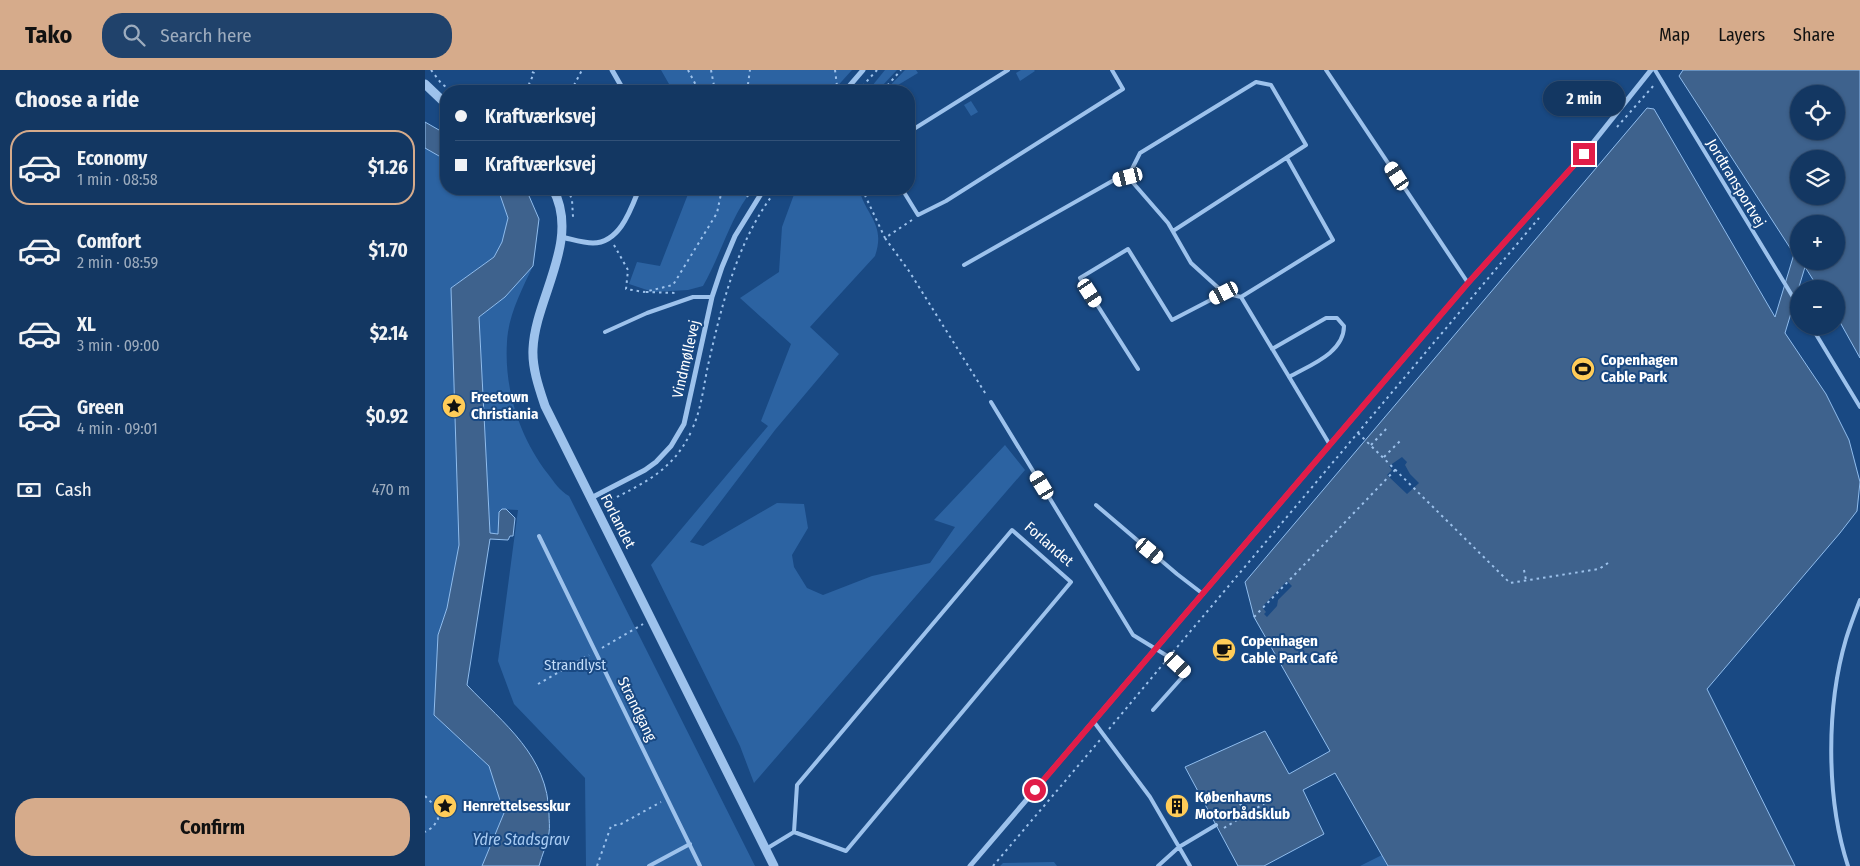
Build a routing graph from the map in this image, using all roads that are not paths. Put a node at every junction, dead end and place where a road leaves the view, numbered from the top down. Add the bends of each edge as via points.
1 (612, 70) edge
2 (863, 70) edge
3 (1008, 70) edge
4 (1112, 70) edge
5 (1326, 70) edge
6 (1653, 70) edge
7 (425, 84) edge
8 (621, 85) edge
9 (850, 85) edge
10 (440, 98) edge
11 (915, 128) edge
12 (1287, 158) junction
13 (1128, 177) junction
14 (556, 195) edge
15 (636, 195) edge
16 (760, 195) edge
17 (906, 195) edge
18 (1173, 232) junction
19 (561, 237) junction
20 (964, 265) dead end
21 (1468, 283) junction
22 (1790, 292) edge
23 (1224, 293) junction
24 (713, 297) junction
25 (1241, 297) junction
26 (605, 332) dead end
27 (1816, 335) edge
28 (1272, 349) junction
29 (1138, 369) dead end
30 (1289, 376) junction
31 (991, 402) road end
32 (1860, 407) edge
33 (1330, 445) junction
34 (591, 498) junction
35 (1096, 505) dead end
36 (539, 536) dead end
37 (1203, 594) junction
38 (1860, 600) edge
39 (1156, 649) junction
40 (1153, 710) dead end
41 (1094, 722) junction
42 (1216, 825) dead end
43 (794, 832) junction
44 (690, 844) junction
45 (1179, 847) junction
46 (766, 849) junction
47 (649, 866) edge
48 (701, 866) edge
49 (774, 866) edge
50 (970, 866) edge
51 (1158, 866) edge
52 (1190, 866) edge
53 (1848, 866) edge

1 - 8 street
2 - 9 street
3 - 11 lane
4 - 17 lane via 1123,89 946,201 919,215
5 - 21 lane
6 - 21 street via 1584,154
6 - 22 lane, Jordtransportvej
7 - 10 street
12 - 13 lane via 1306,146 1271,85 1256,82 1140,153
12 - 18 lane
12 - 25 lane via 1333,240
13 - 18 lane
13 - 20 lane via 1115,180
14 - 19 street, Forlandet via 562,222
15 - 19 street via 619,231 610,238 593,243
16 - 24 street, Vindmøllevej via 735,236
18 - 23 lane via 1191,263
19 - 34 street, Forlandet via 554,276 537,322 533,359 545,406
21 - 33 street
23 - 25 lane
23 - 29 lane via 1172,320 1128,249 1080,278
24 - 26 lane via 693,298
24 - 34 street, Vindmøllevej via 684,424 671,446 645,470
25 - 28 lane
27 - 32 lane
28 - 30 lane
28 - 30 lane via 1326,318 1337,318 1344,326 1344,336 1336,349
30 - 33 lane
31 - 39 lane via 1133,635
33 - 37 street
34 - 46 street, Forlandet
35 - 37 lane
36 - 44 lane, Strandgang
37 - 39 street
38 - 53 lane via 1846,640 1834,696 1831,748 1836,812
39 - 40 lane via 1186,673
39 - 41 street
41 - 45 lane via 1150,798
41 - 50 street
42 - 45 lane
43 - 43 lane, Forlandet via 846,851 1071,582 1012,530 797,785
43 - 46 lane
44 - 47 lane
44 - 48 lane, Strandgang
45 - 51 lane
45 - 52 lane
46 - 49 street, Forlandet

